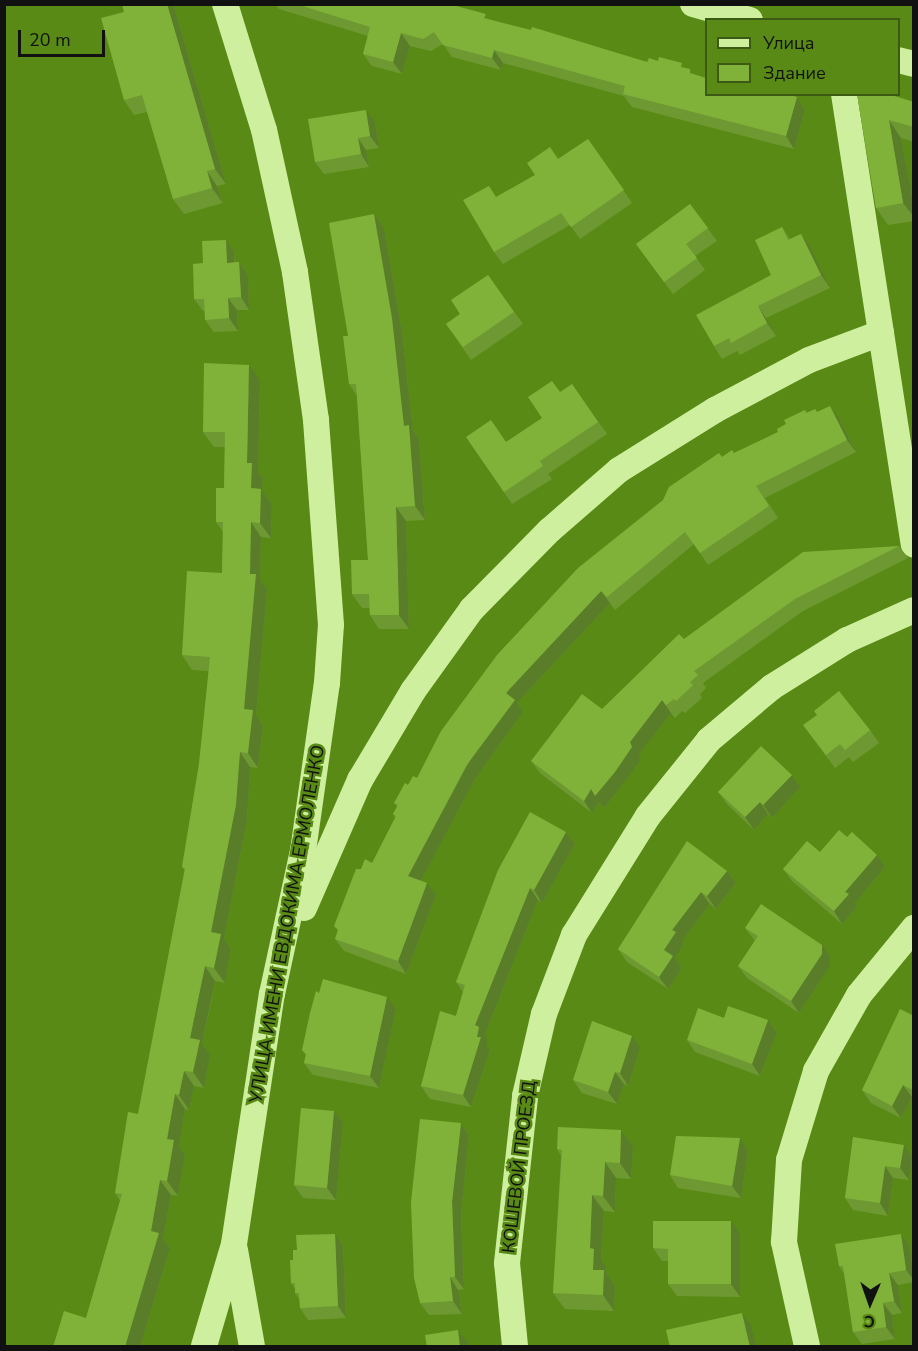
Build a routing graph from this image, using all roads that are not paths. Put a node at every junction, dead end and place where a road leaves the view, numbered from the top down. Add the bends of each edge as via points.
1 (225, 4) edge
2 (693, 4) edge
3 (743, 18) edge
4 (844, 96) edge
5 (881, 333) junction
6 (914, 545) edge
7 (914, 610) edge
8 (914, 928) edge
9 (272, 994) junction
10 (234, 1244) junction
11 (204, 1347) edge
12 (252, 1347) edge
13 (515, 1347) edge
14 (807, 1347) edge

1 - 9 street, УЛИЦА ИМЕНИ ЕВДОКИМА ЕРМОЛЕНКО via 264,130 295,272 316,420 330,571 327,683 303,851
2 - 3 street
4 - 5 street
5 - 6 street
5 - 9 street via 799,366 715,410 619,470 550,530 472,609 413,691 360,780 316,876
7 - 13 street, КОШЕВОЙ ПРОЕЗД via 847,640 772,687 709,740 648,816 574,934 544,1014 525,1096 507,1263
8 - 14 street via 858,995 816,1071 789,1160 784,1242
9 - 10 street, УЛИЦА ИМЕНИ ЕВДОКИМА ЕРМОЛЕНКО
10 - 11 street, УЛИЦА ИМЕНИ ЕВДОКИМА ЕРМОЛЕНКО
10 - 12 street

